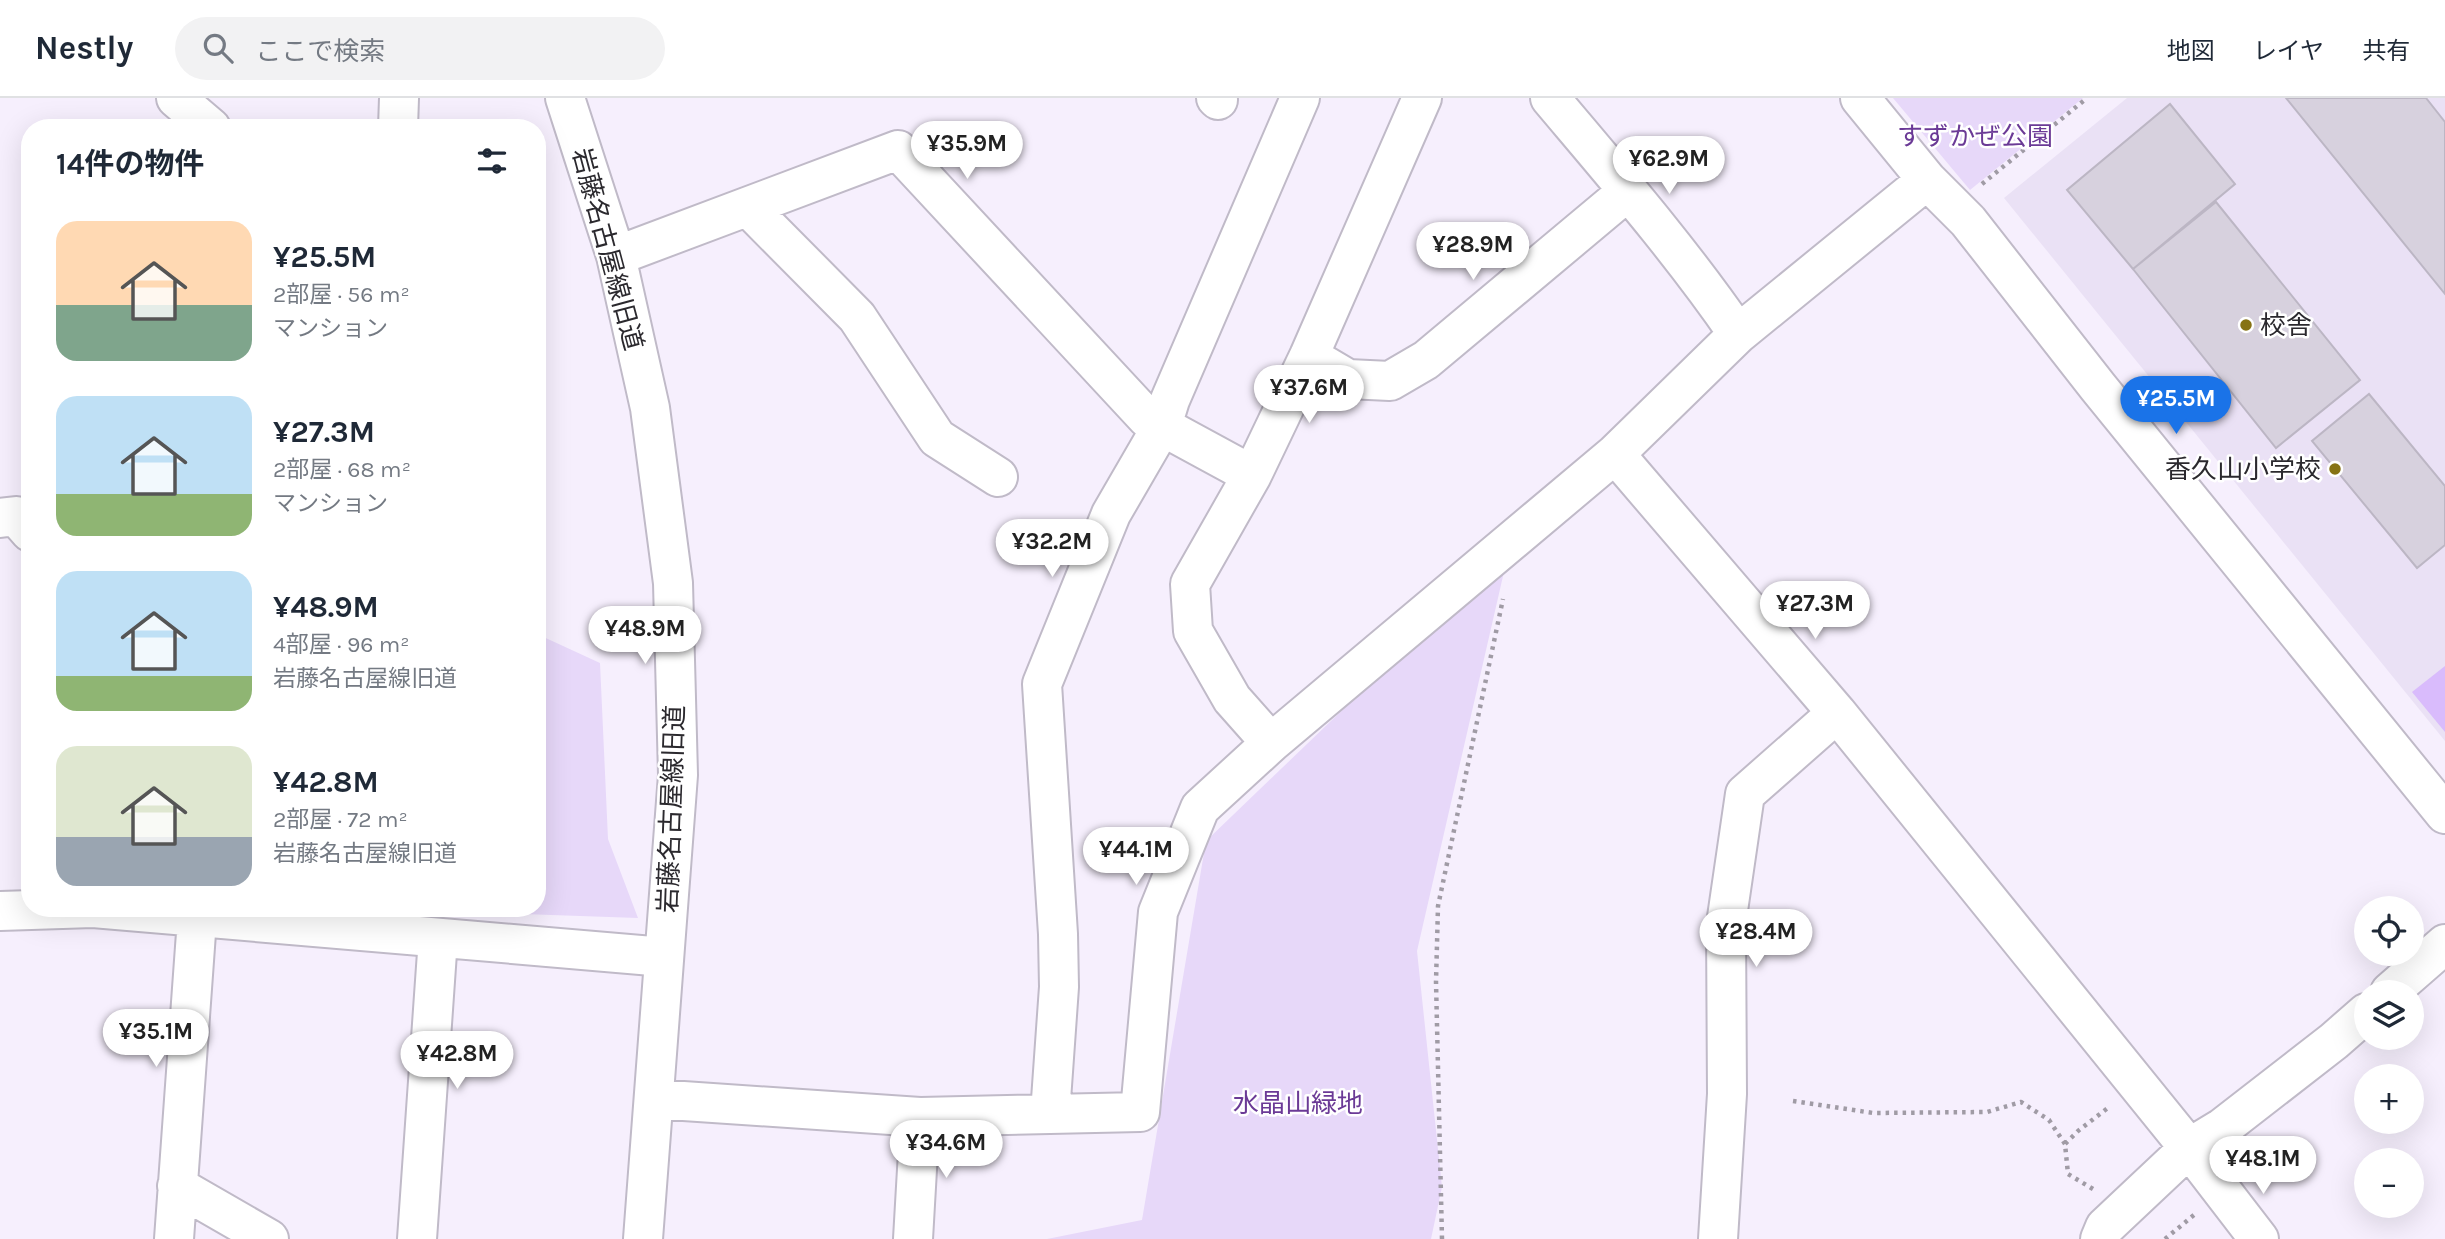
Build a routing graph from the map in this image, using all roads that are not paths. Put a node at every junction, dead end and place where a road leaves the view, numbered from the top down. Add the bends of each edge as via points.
1 (176, 98) edge
2 (399, 98) edge
3 (565, 98) edge
4 (1300, 98) edge
5 (1422, 98) edge
6 (1549, 98) edge
7 (1860, 98) edge
8 (200, 119) edge
9 (398, 119) edge
10 (1927, 180) junction
11 (1628, 191) junction
12 (748, 206) junction
13 (616, 256) junction
14 (1738, 334) junction
15 (1309, 356) junction
16 (1162, 426) junction
17 (1615, 454) junction
18 (1252, 475) junction
19 (998, 477) dead end
20 (0, 518) edge
21 (21, 522) edge
22 (1837, 713) junction
23 (1270, 743) junction
24 (2445, 814) edge
25 (21, 910) edge
26 (0, 911) edge
27 (198, 917) edge
28 (228, 917) edge
29 (438, 938) junction
30 (2445, 944) edge
31 (664, 957) junction
32 (2404, 980) edge
33 (2354, 1024) edge
34 (654, 1099) junction
35 (1050, 1114) junction
36 (920, 1117) junction
37 (2189, 1148) junction
38 (177, 1186) junction
39 (174, 1239) edge
40 (269, 1239) edge
41 (417, 1239) edge
42 (643, 1239) edge
43 (913, 1239) edge
44 (1718, 1239) edge
45 (2100, 1239) edge
46 (2259, 1239) edge

1 - 8 street
2 - 9 street
3 - 13 street, 岩藤名古屋線旧道
4 - 16 street
5 - 15 street
6 - 11 street
7 - 10 street
10 - 14 street
10 - 24 street via 1968,221
11 - 14 street
11 - 15 street via 1426,360 1390,381 1348,379
12 - 13 street
12 - 16 street via 898,150 1147,418
12 - 19 street via 857,317 937,438
13 - 31 street, 岩藤名古屋線旧道 via 650,408 673,583 678,775
14 - 17 street
15 - 18 street
16 - 18 street
16 - 35 street via 1111,514 1042,684 1059,987
17 - 22 street
17 - 23 street
18 - 23 street via 1190,584 1190,596 1193,631 1232,698
20 - 21 street via 16,516
22 - 37 street
22 - 44 street via 1745,794 1726,924 1727,1094
23 - 35 street via 1200,808 1158,912 1140,1112
25 - 26 street
27 - 38 street
28 - 29 street
29 - 31 street
29 - 41 street
30 - 32 street
31 - 34 street, 岩藤名古屋線旧道
33 - 37 street via 2222,1128
34 - 36 street
34 - 42 street, 岩藤名古屋線旧道
35 - 36 street
36 - 43 street
37 - 45 street via 2105,1227
37 - 46 street
38 - 39 street
38 - 40 street

